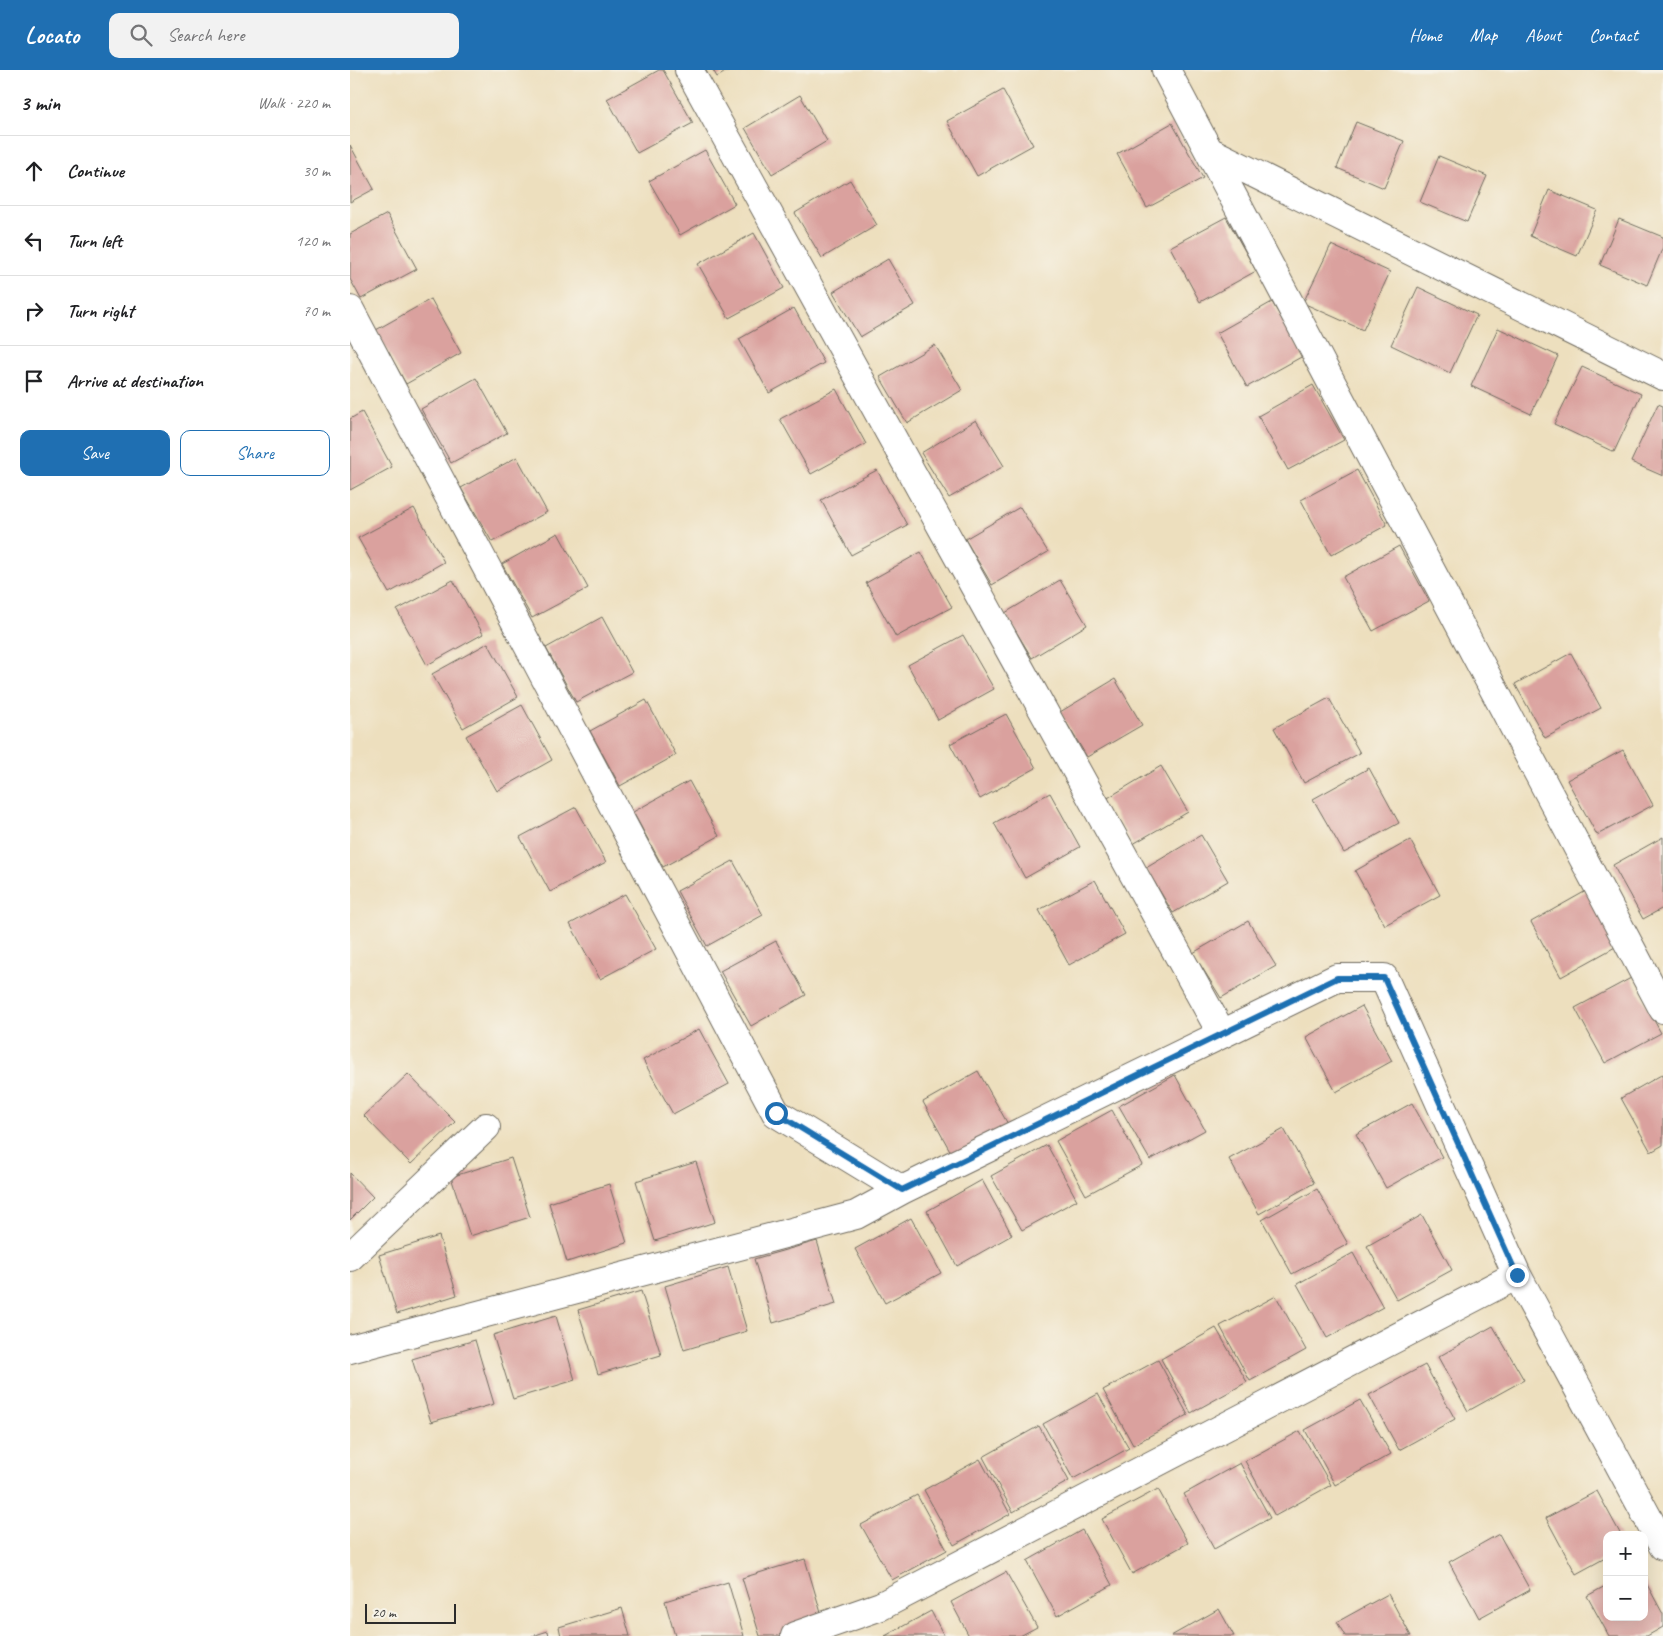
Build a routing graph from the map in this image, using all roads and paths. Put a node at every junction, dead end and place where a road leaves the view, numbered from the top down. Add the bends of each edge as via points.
1 (689, 70) edge
2 (1166, 70) edge
3 (1210, 151) junction
4 (350, 310) edge
5 (1663, 376) edge
6 (1663, 1009) edge
7 (1222, 1034) junction
8 (486, 1127) dead end
9 (902, 1190) junction
10 (350, 1257) edge
11 (1517, 1275) junction
12 (350, 1349) edge
13 (1663, 1546) edge
14 (795, 1636) edge

1 - 7 street
2 - 3 street
3 - 5 street
3 - 6 street
4 - 9 street via 776,1113
7 - 9 street
7 - 11 street via 1337,978 1384,978
8 - 10 street
9 - 12 street via 856,1215
11 - 13 street
11 - 14 street via 881,1606

